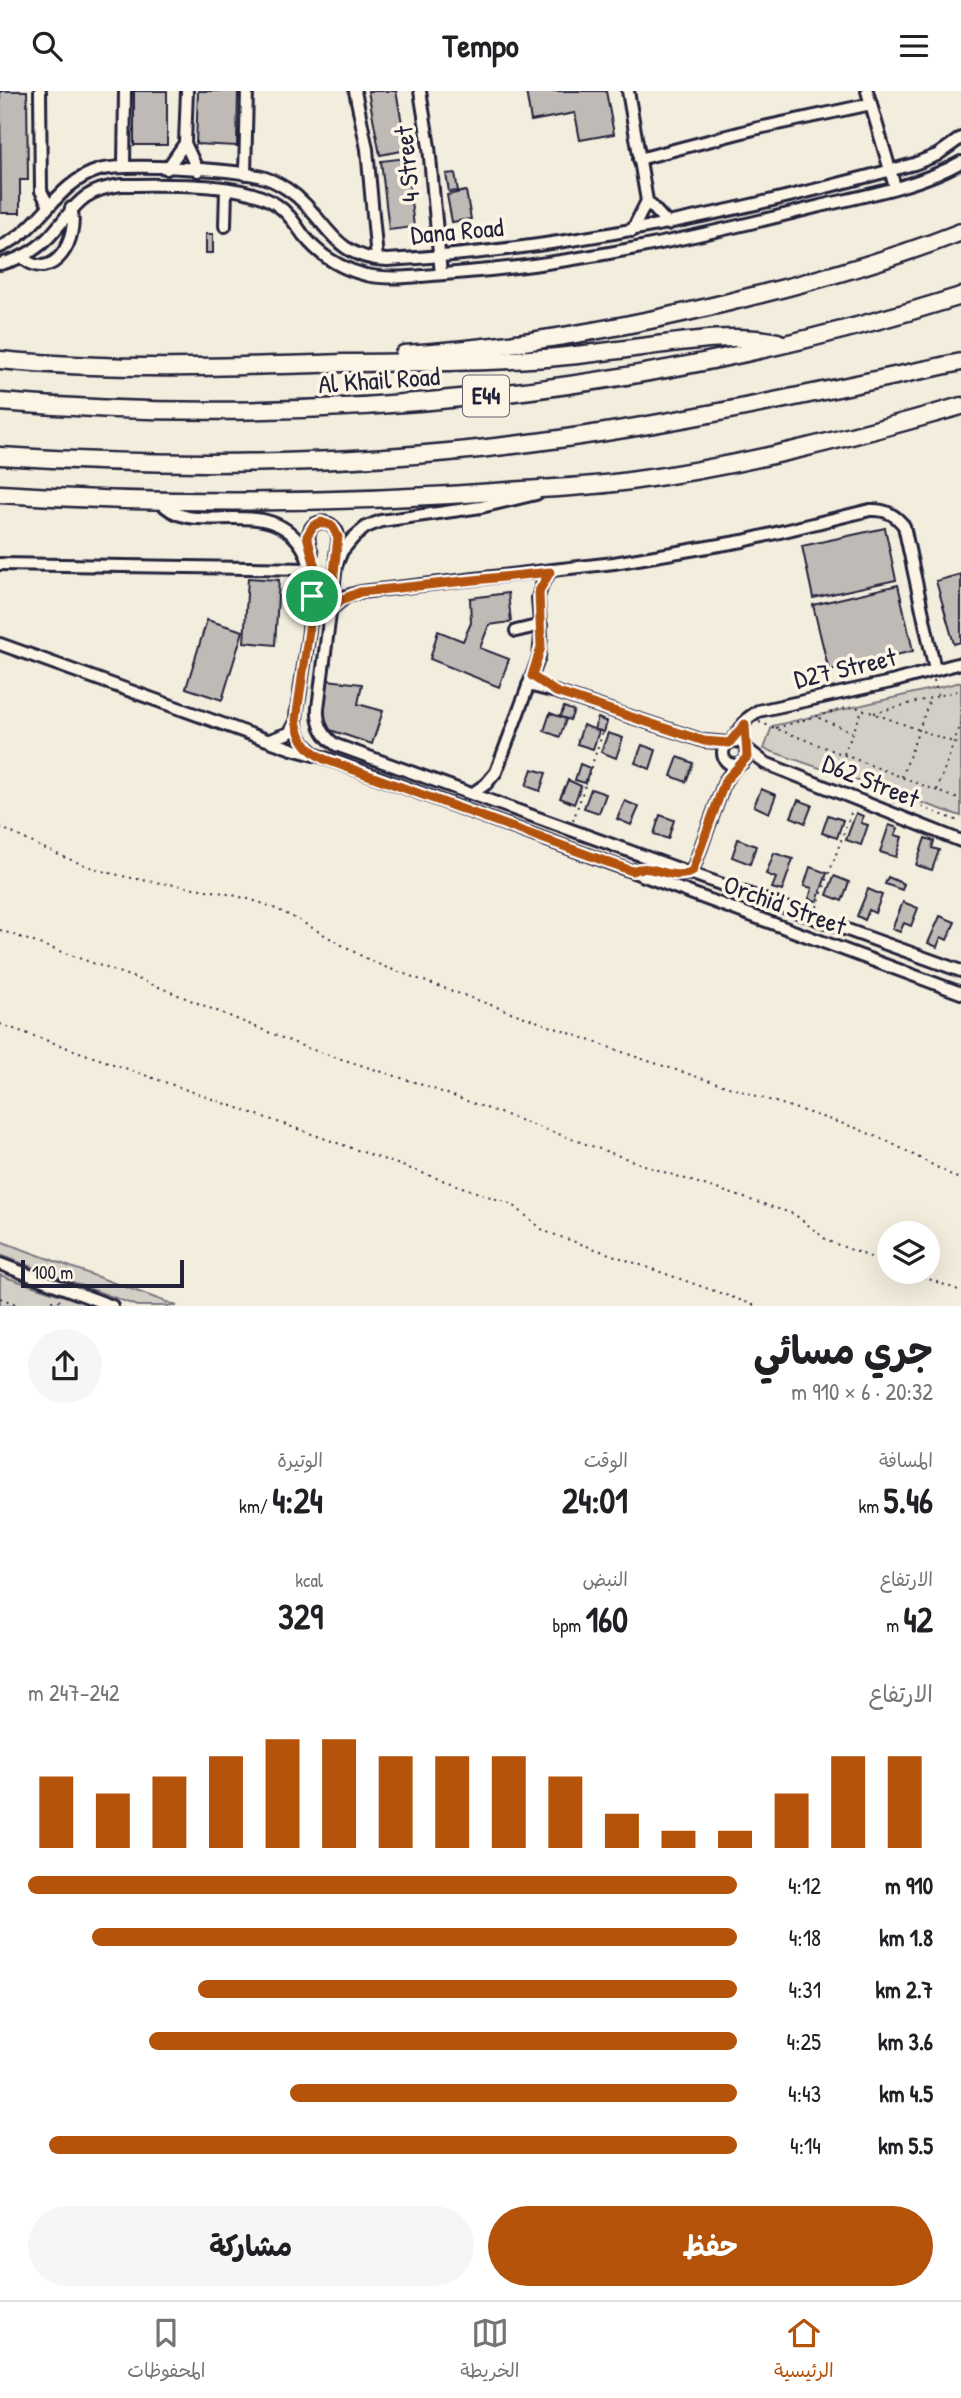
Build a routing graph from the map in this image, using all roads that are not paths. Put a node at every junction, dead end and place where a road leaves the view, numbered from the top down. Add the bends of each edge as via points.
1 (40, 91) edge
2 (125, 91) edge
3 (187, 91) edge
4 (247, 91) edge
5 (355, 91) edge
6 (421, 91) edge
7 (628, 91) edge
8 (867, 91) edge
9 (870, 104) junction
10 (961, 138) edge
11 (186, 143) junction
12 (639, 159) junction
13 (961, 162) edge
14 (124, 167) junction
15 (167, 169) junction
16 (889, 170) junction
17 (198, 171) junction
18 (244, 174) junction
19 (895, 187) junction
20 (226, 189) junction
21 (647, 201) junction
22 (49, 206) junction
23 (71, 208) junction
24 (668, 224) junction
25 (225, 226) dead end
26 (632, 231) junction
27 (961, 232) edge
28 (0, 247) edge
29 (439, 256) junction
30 (22, 257) junction
31 (377, 259) junction
32 (0, 264) edge
33 (441, 274) junction
34 (961, 296) edge
35 (788, 344) junction
36 (0, 360) edge
37 (961, 362) edge
38 (364, 363) junction
39 (0, 402) edge
40 (961, 406) edge
41 (0, 456) edge
42 (551, 489) junction
43 (0, 493) edge
44 (160, 501) junction
45 (0, 564) edge
46 (310, 569) junction
47 (550, 572) junction
48 (335, 575) junction
49 (520, 575) junction
50 (312, 596) junction
51 (538, 599) junction
52 (330, 610) junction
53 (541, 625) junction
54 (516, 631) dead end
55 (0, 644) edge
56 (961, 663) edge
57 (933, 671) junction
58 (530, 681) junction
59 (296, 720) junction
60 (747, 721) junction
61 (270, 740) junction
62 (704, 741) junction
63 (730, 742) junction
64 (746, 748) junction
65 (317, 755) junction
66 (732, 761) junction
67 (765, 763) junction
68 (473, 793) junction
69 (961, 841) edge
70 (632, 871) junction
71 (692, 872) junction
72 (960, 969) edge
73 (961, 993) edge
74 (0, 1264) edge
75 (112, 1306) edge

1 - 22 street via 41,191
2 - 14 street
3 - 11 street
4 - 18 street
5 - 31 street via 367,149
6 - 29 street, 4 Street
7 - 12 street
8 - 9 street
9 - 12 street
9 - 16 street
10 - 16 street, Dana Road via 937,155
11 - 15 street
11 - 17 street
12 - 21 street
13 - 19 street, Dana Road
14 - 15 street, Dana Road
14 - 22 street, Dana Road via 78,179
15 - 17 street, Dana Road
16 - 19 street
16 - 24 street, Dana Road
17 - 18 street, Dana Road
18 - 31 street, Dana Road via 269,179 289,190 335,241 351,252
19 - 33 street, Dana Road via 615,251
20 - 23 street, Dana Road via 121,185 94,192
20 - 25 street
20 - 33 street, Dana Road via 257,194 275,204 313,246 344,268 381,277
21 - 24 street
21 - 26 street
22 - 28 street, Dana Road via 24,233
23 - 30 street, Dana Road via 48,238
23 - 30 street via 73,234 61,256 38,265
24 - 26 street, Dana Road
26 - 29 street, Dana Road
27 - 38 highway via 844,271 668,316 538,341 401,354
29 - 31 street, Dana Road
29 - 33 street, 4 Street
30 - 32 street, Dana Road
34 - 35 highway, Al Khail Road / E44
35 - 38 highway via 712,338 533,359
35 - 39 highway, Al Khail Road / E44 via 573,386 369,406 201,411
36 - 38 highway via 147,369
37 - 41 highway, E44 via 697,416 466,450 186,462
40 - 42 highway via 712,467
42 - 44 highway via 359,501
42 - 48 street, Orchid Street via 505,502 373,523 347,544
43 - 44 highway
44 - 46 street via 183,516 244,517 272,523 294,537
45 - 46 street
46 - 50 street
47 - 49 street
47 - 51 street
47 - 57 street via 743,541 870,510 887,512 904,526
48 - 50 street via 337,533 329,523 317,523 307,536 316,568
48 - 52 street, Orchid Street
49 - 51 street
49 - 52 street via 360,592
50 - 59 street
51 - 53 street
52 - 68 street, Orchid Street via 317,715 325,736 337,745
53 - 54 street
53 - 58 street via 541,647
55 - 61 street, Orchid Street
56 - 57 street, D27 Street
57 - 60 street, D27 Street via 758,711
58 - 62 street
58 - 68 street via 496,772
59 - 61 street via 289,733
59 - 65 street via 302,740
60 - 63 street
60 - 64 street
61 - 65 street, Orchid Street
62 - 63 street
62 - 66 street
63 - 64 street via 738,741
63 - 66 street via 724,748
64 - 66 street via 747,757
64 - 67 street, D62 Street
65 - 70 street, Orchid Street
66 - 67 street, D62 Street
66 - 71 street
67 - 69 street, D62 Street
68 - 71 street, Orchid Street
70 - 71 street via 649,867 679,877
70 - 73 street, Orchid Street
71 - 72 street, Orchid Street
74 - 75 street

